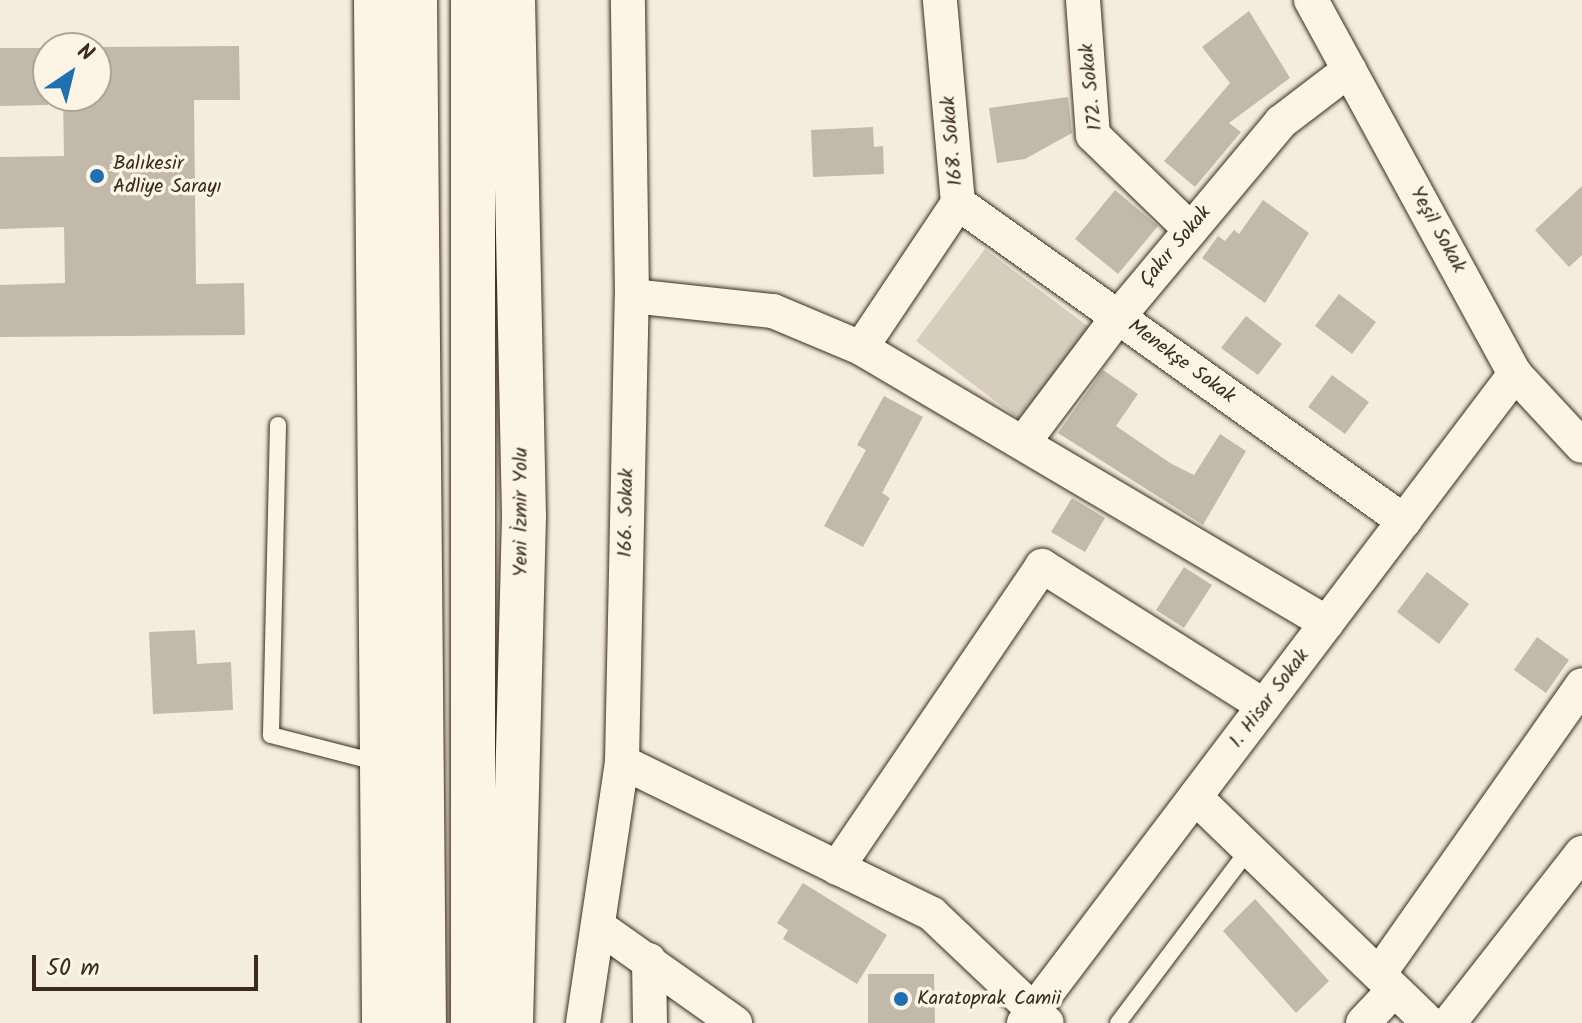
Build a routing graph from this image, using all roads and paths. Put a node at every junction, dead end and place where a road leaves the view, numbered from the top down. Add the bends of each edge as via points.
1 (376, 0) edge
2 (415, 0) edge
3 (473, 0) edge
4 (513, 0) edge
5 (628, 0) edge
6 (940, 0) edge
7 (1083, 0) edge
8 (1311, 0) edge
9 (1349, 70) junction
10 (958, 203) junction
11 (1191, 230) junction
12 (632, 296) junction
13 (1118, 317) junction
14 (861, 348) junction
15 (1515, 374) junction
16 (278, 425) dead end
17 (1023, 443) junction
18 (1582, 446) edge
19 (1404, 521) junction
20 (1327, 623) junction
21 (1582, 685) edge
22 (1264, 706) junction
23 (622, 762) junction
24 (381, 763) junction
25 (1195, 797) junction
26 (1249, 849) junction
27 (1582, 853) edge
28 (837, 868) junction
29 (598, 926) junction
30 (649, 960) junction
31 (1386, 982) junction
32 (1035, 1018) edge
33 (384, 1023) edge
34 (424, 1023) edge
35 (473, 1023) edge
36 (511, 1023) edge
37 (583, 1023) edge
38 (650, 1023) edge
39 (735, 1023) edge
40 (1118, 1023) edge
41 (1363, 1023) edge
42 (1429, 1023) edge
43 (1449, 1023) edge

1 - 24 highway
2 - 34 highway
3 - 35 highway via 468,961
4 - 36 highway, Yeni İzmir Yolu via 524,516
5 - 12 street, 166. Sokak
6 - 10 street, 168. Sokak
7 - 11 street, 172. Sokak via 1093,135
8 - 9 street, Yeşil Sokak
9 - 11 street, Çakır Sokak via 1281,122
9 - 15 street, Yeşil Sokak
10 - 13 street, Menekşe Sokak
10 - 14 street, 168. Sokak
11 - 13 street, Çakır Sokak
12 - 14 street via 773,311
12 - 23 street, 166. Sokak
13 - 17 street, Çakır Sokak
13 - 19 street, Menekşe Sokak
14 - 17 street
15 - 18 street, Yeşil Sokak
15 - 19 street, 1. Hisar Sokak
16 - 24 lane via 271,735
17 - 20 street
19 - 20 street, 1. Hisar Sokak
20 - 22 street, 1. Hisar Sokak
21 - 31 street
22 - 25 street, 1. Hisar Sokak
22 - 28 street via 1042,566
23 - 28 street
23 - 29 street, 166. Sokak
24 - 33 highway
25 - 26 street
25 - 32 street, 1. Hisar Sokak
26 - 31 street
26 - 40 lane
27 - 43 street
28 - 32 street via 932,914
29 - 30 street
29 - 37 street, 166. Sokak
30 - 38 street
30 - 39 street
31 - 41 street
31 - 42 street

